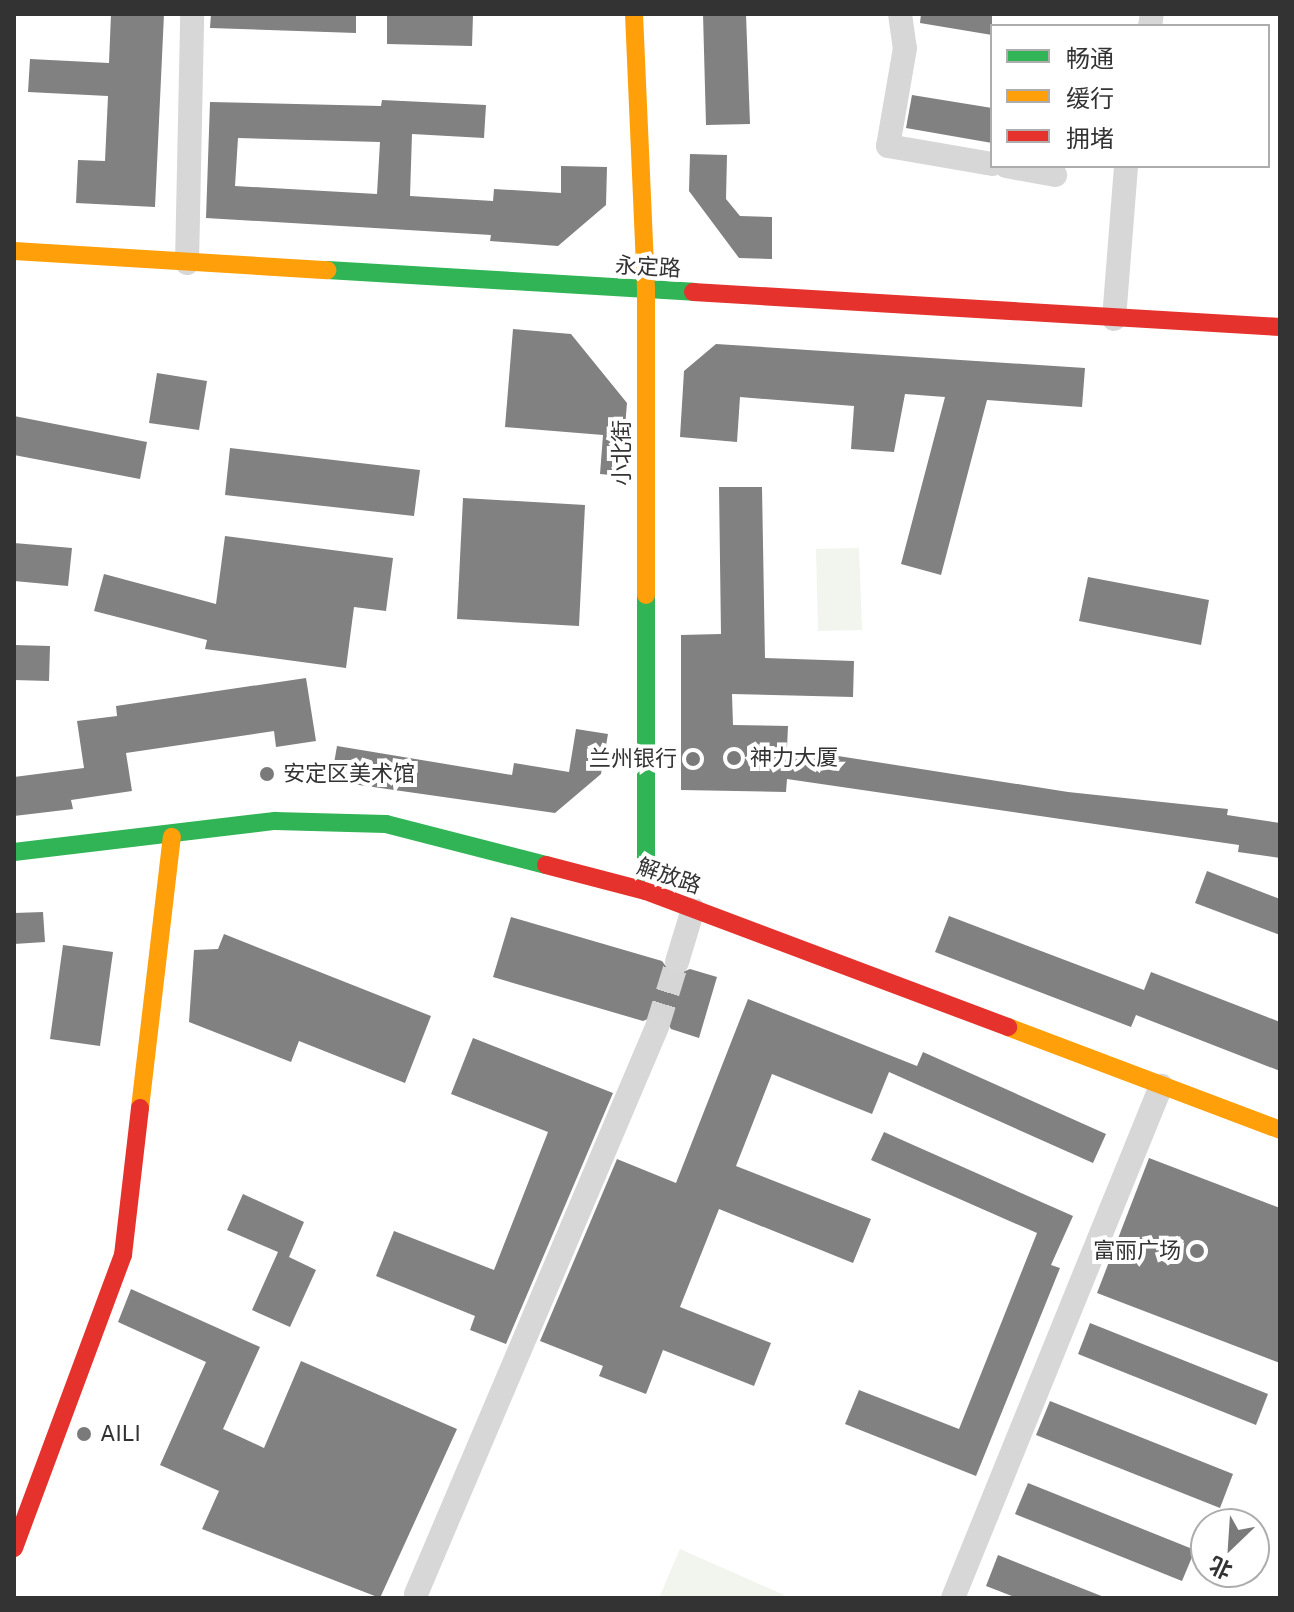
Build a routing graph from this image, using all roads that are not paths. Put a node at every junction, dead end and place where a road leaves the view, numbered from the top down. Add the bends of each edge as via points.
1 (192, 14) edge
2 (634, 14) edge
3 (900, 14) edge
4 (990, 164) edge
5 (1017, 168) edge
6 (1126, 168) edge
7 (1055, 175) dead end
8 (14, 251) edge
9 (187, 263) junction
10 (646, 291) junction
11 (1114, 319) junction
12 (1280, 327) edge
13 (172, 837) junction
14 (14, 852) edge
15 (646, 891) junction
16 (693, 909) junction
17 (677, 962) tunnel mouth
18 (657, 1027) tunnel mouth
19 (1161, 1086) junction
20 (1280, 1130) edge
21 (14, 1548) edge
22 (416, 1594) dead end
23 (953, 1598) edge

1 - 9 street
2 - 10 main road, 小北街
3 - 4 street via 905,48 888,146
5 - 7 street
6 - 11 street
8 - 9 main road, 永定路
9 - 10 main road, 永定路
10 - 11 main road, 永定路
10 - 15 main road, 小北街
11 - 12 main road, 永定路
13 - 14 main road, 解放路
13 - 15 main road, 解放路 via 275,821 386,824
13 - 21 main road via 123,1255
15 - 16 main road, 解放路
16 - 17 street
16 - 19 main road, 解放路
18 - 22 street
19 - 20 main road, 解放路
19 - 23 street

